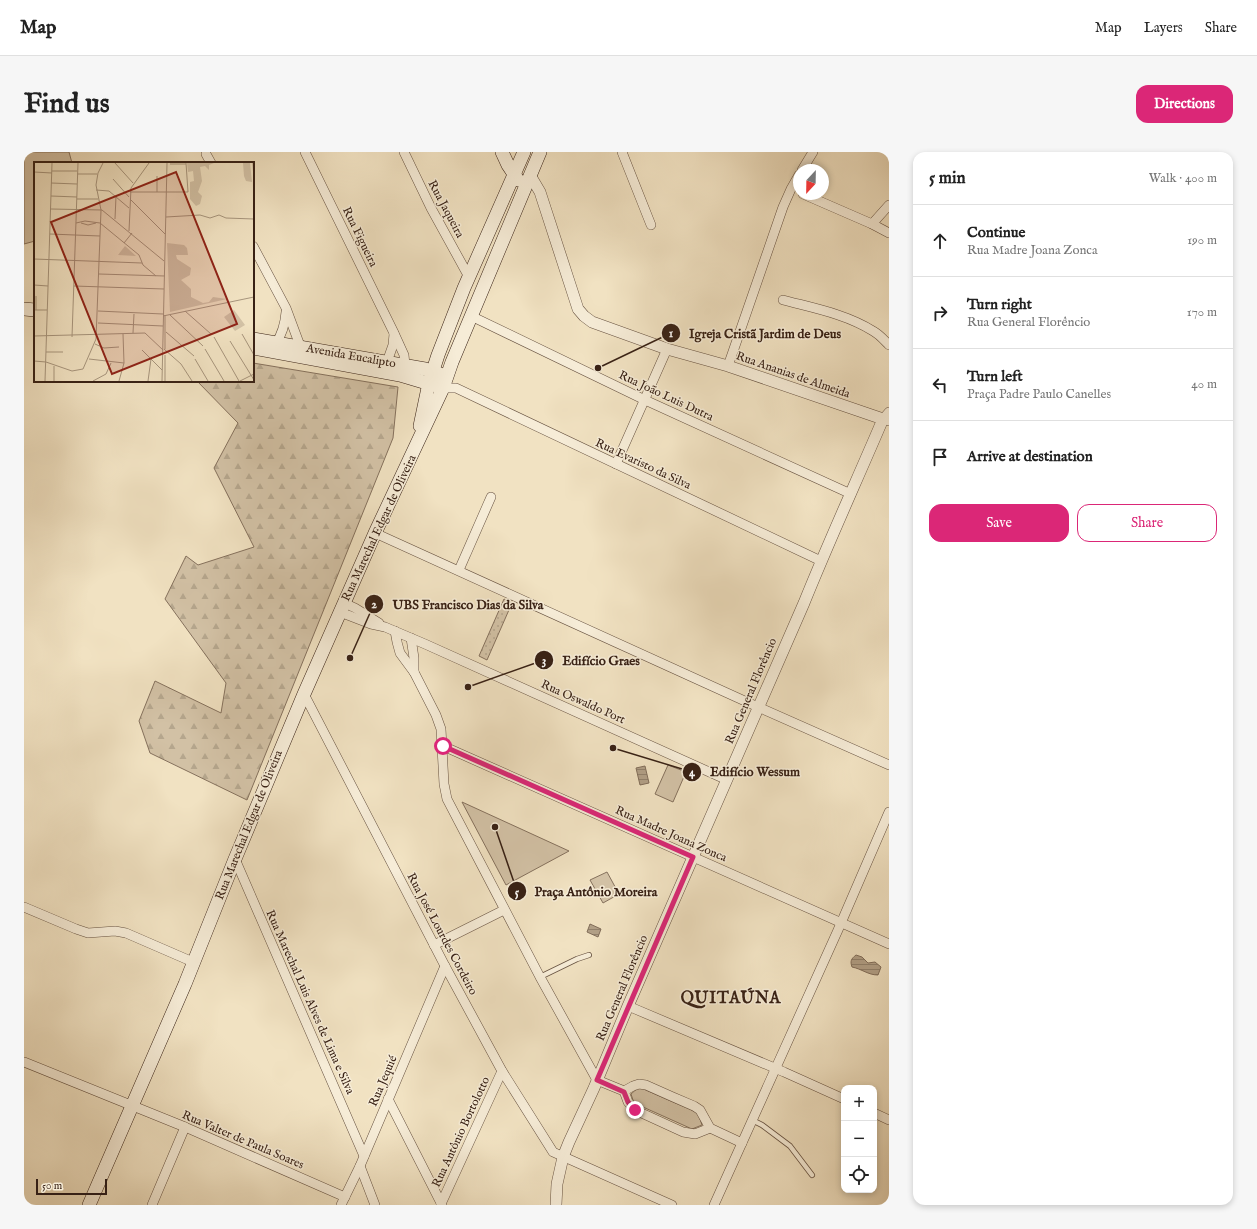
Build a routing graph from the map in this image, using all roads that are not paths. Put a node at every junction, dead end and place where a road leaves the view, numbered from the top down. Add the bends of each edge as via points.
1 (305, 152) edge
2 (404, 152) edge
3 (502, 152) edge
4 (540, 152) edge
5 (622, 152) edge
6 (814, 152) edge
7 (206, 154) dead end
8 (518, 155) edge
9 (210, 162) edge
10 (806, 164) edge
11 (514, 175) junction
12 (530, 175) junction
13 (525, 187) junction
14 (793, 194) edge
15 (817, 200) edge
16 (889, 205) edge
17 (872, 224) junction
18 (651, 225) dead end
19 (889, 233) edge
20 (254, 248) edge
21 (469, 276) junction
22 (24, 300) edge
23 (783, 300) dead end
24 (34, 301) edge
25 (24, 308) edge
26 (286, 308) junction
27 (34, 310) edge
28 (471, 316) junction
29 (394, 333) junction
30 (254, 339) edge
31 (276, 343) junction
32 (889, 345) edge
33 (254, 348) edge
34 (667, 349) junction
35 (302, 352) junction
36 (387, 362) junction
37 (405, 366) junction
38 (728, 366) junction
39 (431, 377) junction
40 (449, 384) junction
41 (645, 400) junction
42 (887, 417) edge
43 (415, 447) junction
44 (616, 464) junction
45 (851, 494) junction
46 (491, 497) dead end
47 (375, 532) junction
48 (821, 561) junction
49 (458, 570) junction
50 (342, 608) junction
51 (395, 631) junction
52 (411, 638) junction
53 (414, 672) junction
54 (304, 694) junction
55 (758, 707) junction
56 (298, 708) junction
57 (314, 712) junction
58 (443, 746) junction
59 (889, 765) edge
60 (727, 780) junction
61 (889, 812) edge
62 (693, 857) junction
63 (234, 859) junction
64 (24, 907) edge
65 (504, 910) junction
66 (841, 923) junction
67 (889, 944) edge
68 (434, 945) junction
69 (589, 955) dead end
70 (193, 962) junction
71 (445, 966) junction
72 (540, 977) junction
73 (628, 1006) junction
74 (24, 1062) edge
75 (775, 1069) junction
76 (502, 1071) junction
77 (597, 1080) junction
78 (624, 1092) junction
79 (388, 1099) junction
80 (841, 1099) edge
81 (131, 1106) junction
82 (877, 1114) edge
83 (752, 1120) junction
84 (889, 1120) edge
85 (185, 1127) junction
86 (710, 1128) junction
87 (742, 1143) junction
88 (364, 1156) junction
89 (563, 1157) junction
90 (360, 1166) junction
91 (812, 1175) dead end
92 (343, 1201) edge
93 (441, 1204) edge
94 (89, 1205) edge
95 (152, 1205) edge
96 (375, 1205) edge
97 (556, 1205) edge
98 (672, 1205) edge
99 (714, 1205) edge

1 - 29 street, Rua Figueira
2 - 21 street, Rua Jaqueira via 431,208
3 - 11 main road
4 - 12 main road, Rua Marechal Edgar de Oliveira
5 - 18 street
6 - 10 street
7 - 9 street
8 - 11 main road, Rua Marechal Edgar de Oliveira
8 - 12 main road
11 - 13 main road
11 - 21 main road, Rua Marechal Edgar de Oliveira
12 - 13 main road, Rua Marechal Edgar de Oliveira
12 - 34 street, Rua Ananias de Almeida via 540,192 578,309 592,322
13 - 28 main road, Rua Marechal Edgar de Oliveira
14 - 38 street via 783,207
15 - 17 street
16 - 17 street
17 - 19 street
20 - 26 street
21 - 39 main road, Rua Marechal Edgar de Oliveira
22 - 24 main road
23 - 32 street via 856,322 874,331
25 - 27 main road
26 - 31 street via 284,327
26 - 35 street
28 - 40 main road, Rua Marechal Edgar de Oliveira
28 - 41 street, Rua João Luis Dutra
29 - 36 street
29 - 37 street, Rua Figueira via 404,355
30 - 31 main road, Avenida Eucalipto
31 - 35 main road, Avenida Eucalipto
33 - 35 main road, Avenida Eucalipto
34 - 38 street, Rua Ananias de Almeida
34 - 41 street
35 - 36 main road, Avenida Eucalipto
35 - 39 main road, Avenida Eucalipto via 400,376
36 - 37 main road, Avenida Eucalipto
37 - 39 main road, Avenida Eucalipto
38 - 42 street, Rua Ananias de Almeida
39 - 40 main road, Avenida Eucalipto
39 - 43 main road, Rua Marechal Edgar de Oliveira
40 - 43 main road, Rua Marechal Edgar de Oliveira
40 - 44 street, Rua Evaristo da Silva
41 - 44 street
41 - 45 street, Rua João Luis Dutra
42 - 45 street, Rua General Florêncio
43 - 47 main road, Rua Marechal Edgar de Oliveira
44 - 48 street, Rua Evaristo da Silva
45 - 48 street, Rua General Florêncio
46 - 49 street
47 - 49 street
47 - 50 main road, Rua Marechal Edgar de Oliveira
48 - 55 street, Rua General Florêncio
49 - 55 street
50 - 51 street, Rua Oswaldo Port via 371,624
50 - 54 main road, Rua Marechal Edgar de Oliveira
51 - 52 street, Rua Oswaldo Port
51 - 53 street via 400,653
52 - 53 street
52 - 60 street, Rua Oswaldo Port
53 - 58 street via 436,715
54 - 56 main road, Rua Marechal Edgar de Oliveira
54 - 57 street, Rua José Lourdes Cordeiro
55 - 59 street
55 - 60 street, Rua General Florêncio
56 - 57 street
56 - 63 main road, Rua Marechal Edgar de Oliveira
57 - 68 street, Rua José Lourdes Cordeiro
58 - 62 street, Rua Madre Joana Zonca
58 - 65 street via 447,799
60 - 62 street, Rua General Florêncio
61 - 66 street
62 - 66 street, Rua Madre Joana Zonca
62 - 73 street, Rua General Florêncio
63 - 70 main road, Rua Marechal Edgar de Oliveira
63 - 88 street, Rua Marechal Luis Alves de Lima e Silva
64 - 70 street via 83,931 126,933
65 - 68 street
65 - 72 street
66 - 67 street, Rua Madre Joana Zonca
66 - 75 street
68 - 71 street, Rua José Lourdes Cordeiro
69 - 72 lane
70 - 81 main road, Rua Marechal Edgar de Oliveira
71 - 76 street, Rua José Lourdes Cordeiro
71 - 79 street, Rua Jequié
72 - 77 street
73 - 75 street
73 - 77 street, Rua General Florêncio
74 - 81 street, Rua Valter de Paula Soares
75 - 80 street
75 - 83 street
76 - 89 street, Rua José Lourdes Cordeiro via 553,1152
76 - 93 street, Rua Antônio Bortolotto
77 - 78 street
77 - 89 street, Rua General Florêncio
78 - 86 street via 635,1110 683,1132 695,1134
78 - 86 street via 633,1086 646,1085 700,1110
79 - 88 street, Rua Jequié
79 - 93 street
81 - 85 street, Rua Valter de Paula Soares
81 - 94 main road, Rua Marechal Edgar de Oliveira
82 - 84 street
83 - 87 street
83 - 91 lane via 790,1146
85 - 92 street, Rua Valter de Paula Soares
85 - 95 street
86 - 87 street
87 - 99 street
88 - 90 street, Rua Jequié
89 - 97 street, Rua General Florêncio via 557,1184
89 - 98 street, Rua José Lourdes Cordeiro
90 - 92 street, Rua Jequié
90 - 96 street

